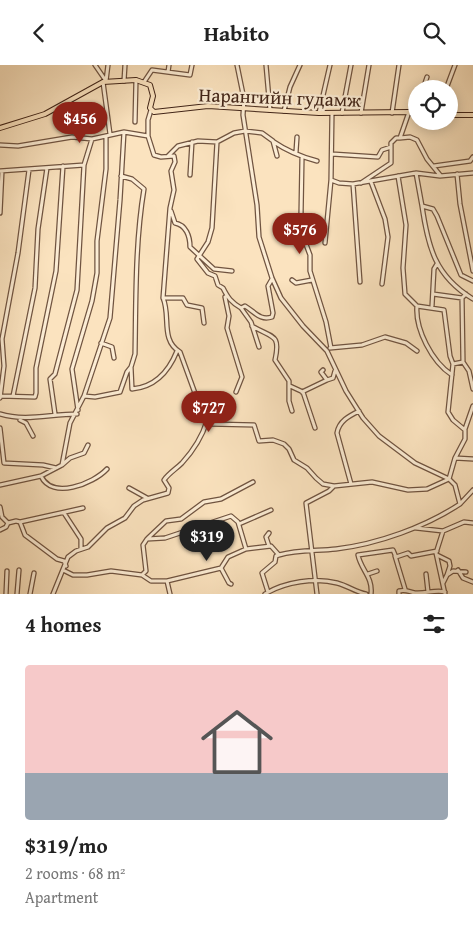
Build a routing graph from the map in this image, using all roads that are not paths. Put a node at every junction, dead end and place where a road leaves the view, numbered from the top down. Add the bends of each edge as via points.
1 (95, 65) edge
2 (108, 65) edge
3 (125, 65) edge
4 (152, 65) edge
5 (169, 65) edge
6 (192, 65) edge
7 (237, 65) edge
8 (266, 65) edge
9 (300, 65) edge
10 (330, 65) edge
11 (351, 65) edge
12 (369, 65) edge
13 (399, 65) edge
14 (455, 65) edge
15 (152, 70) junction
16 (168, 71) junction
17 (427, 77) dead end
18 (136, 80) junction
19 (426, 80) edge
20 (449, 80) edge
21 (124, 81) junction
22 (104, 82) junction
23 (144, 82) junction
24 (244, 109) junction
25 (151, 110) junction
26 (270, 110) junction
27 (284, 111) junction
28 (318, 113) junction
29 (332, 113) junction
30 (392, 113) junction
31 (342, 114) junction
32 (361, 114) junction
33 (408, 114) edge
34 (458, 115) edge
35 (473, 115) edge
36 (135, 122) dead end
37 (408, 123) edge
38 (0, 128) edge
39 (245, 131) junction
40 (124, 132) junction
41 (108, 135) junction
42 (148, 136) junction
43 (297, 137) dead end
44 (400, 138) junction
45 (92, 139) junction
46 (217, 141) junction
47 (273, 141) junction
48 (192, 142) junction
49 (0, 145) edge
50 (390, 147) junction
51 (296, 152) junction
52 (332, 154) junction
53 (168, 156) junction
54 (277, 156) dead end
55 (473, 157) edge
56 (302, 158) junction
57 (317, 161) dead end
58 (84, 165) junction
59 (63, 166) junction
60 (434, 166) junction
61 (47, 168) junction
62 (28, 170) junction
63 (1, 171) edge
64 (416, 173) junction
65 (473, 173) edge
66 (457, 174) junction
67 (190, 175) dead end
68 (121, 176) junction
69 (398, 176) junction
70 (440, 176) junction
71 (331, 179) junction
72 (371, 182) junction
73 (362, 183) junction
74 (353, 184) junction
75 (422, 206) junction
76 (170, 208) junction
77 (0, 213) edge
78 (325, 243) dead end
79 (199, 254) junction
80 (438, 264) junction
81 (232, 271) dead end
82 (473, 271) edge
83 (272, 278) junction
84 (292, 280) dead end
85 (312, 280) junction
86 (473, 281) edge
87 (360, 282) dead end
88 (382, 285) dead end
89 (433, 294) junction
90 (466, 295) junction
91 (226, 296) junction
92 (163, 298) junction
93 (462, 298) junction
94 (473, 299) edge
95 (417, 306) junction
96 (432, 306) junction
97 (241, 308) junction
98 (204, 323) dead end
99 (252, 326) junction
100 (101, 343) junction
101 (259, 347) dead end
102 (324, 347) junction
103 (331, 348) junction
104 (177, 351) junction
105 (417, 351) dead end
106 (114, 358) dead end
107 (462, 362) junction
108 (453, 364) junction
109 (131, 367) junction
110 (323, 370) dead end
111 (335, 371) junction
112 (452, 375) junction
113 (327, 380) junction
114 (473, 385) edge
115 (290, 386) junction
116 (473, 389) edge
117 (236, 392) dead end
118 (302, 392) junction
119 (13, 396) junction
120 (84, 396) junction
121 (1, 397) edge
122 (473, 406) edge
123 (292, 411) dead end
124 (359, 411) junction
125 (77, 412) junction
126 (0, 414) edge
127 (55, 414) junction
128 (12, 418) junction
129 (207, 421) junction
130 (0, 428) edge
131 (315, 428) dead end
132 (465, 430) junction
133 (33, 436) dead end
134 (88, 445) dead end
135 (455, 458) junction
136 (473, 459) edge
137 (62, 465) junction
138 (57, 468) junction
139 (107, 469) dead end
140 (41, 476) junction
141 (448, 479) junction
142 (254, 482) dead end
143 (351, 484) junction
144 (0, 485) edge
145 (334, 485) junction
146 (128, 488) dead end
147 (473, 490) edge
148 (147, 499) junction
149 (460, 504) junction
150 (0, 507) edge
151 (83, 508) dead end
152 (271, 510) dead end
153 (64, 513) junction
154 (8, 523) junction
155 (20, 523) junction
156 (473, 523) edge
157 (238, 524) junction
158 (415, 528) junction
159 (0, 530) edge
160 (443, 531) junction
161 (269, 533) dead end
162 (148, 539) junction
163 (269, 546) junction
164 (393, 548) junction
165 (81, 549) junction
166 (246, 549) junction
167 (312, 550) junction
168 (437, 553) junction
169 (279, 555) junction
170 (450, 564) junction
171 (66, 566) junction
172 (222, 568) junction
173 (19, 570) dead end
174 (456, 570) junction
175 (7, 571) dead end
176 (64, 571) junction
177 (377, 571) dead end
178 (466, 572) dead end
179 (34, 573) dead end
180 (368, 574) junction
181 (426, 574) dead end
182 (142, 575) junction
183 (446, 575) junction
184 (167, 581) junction
185 (315, 581) junction
186 (473, 582) edge
187 (231, 584) dead end
188 (443, 587) junction
189 (405, 589) junction
190 (428, 592) junction
191 (267, 593) edge
192 (415, 593) edge
193 (445, 593) edge
194 (6, 594) edge
195 (17, 594) edge
196 (30, 594) edge
197 (53, 594) edge
198 (170, 594) edge
199 (317, 594) edge
200 (366, 594) edge
201 (371, 594) edge
202 (400, 594) edge

1 - 22 street
2 - 22 street
3 - 21 street
4 - 15 street
5 - 16 street
6 - 16 street via 190,75
7 - 24 street
8 - 26 street
9 - 27 street
10 - 28 street
11 - 31 street
12 - 32 street
13 - 30 street
14 - 20 street
15 - 16 street
15 - 23 street
17 - 19 street
18 - 21 main road
18 - 23 main road
18 - 36 street
21 - 22 main road
22 - 38 main road via 45,114
22 - 41 street
23 - 25 main road via 152,90
24 - 25 main road, Нарангийн гудамж via 208,106
24 - 26 main road, Нарангийн гудамж
24 - 39 street
25 - 42 street
26 - 27 main road, Нарангийн гудамж
27 - 28 main road, Нарангийн гудамж
28 - 29 main road, Нарангийн гудамж
29 - 31 main road, Нарангийн гудамж
29 - 52 street
30 - 32 main road, Нарангийн гудамж
30 - 33 main road, Нарангийн гудамж
31 - 32 main road, Нарангийн гудамж
34 - 35 main road
37 - 44 street
39 - 46 street
39 - 47 street via 262,133
39 - 83 street via 259,237
40 - 41 street
40 - 42 street
40 - 68 street
41 - 45 street
41 - 125 street via 97,241 97,273 72,369
42 - 53 street via 154,155
43 - 51 street
44 - 50 street via 394,139
44 - 60 street via 417,140
45 - 49 street via 72,137 18,146
45 - 58 street
46 - 48 street
46 - 79 street via 212,228 208,242
47 - 51 street
47 - 54 street
48 - 53 street via 178,146
48 - 67 street
50 - 52 street via 384,148 378,157
50 - 73 street via 392,163
51 - 56 street
52 - 71 street
53 - 76 street via 174,156 175,163 171,171 174,191
55 - 60 street via 470,161
56 - 57 street
56 - 85 street via 301,214
58 - 59 street
58 - 127 street via 77,290 57,366 50,379
59 - 61 street
59 - 119 street via 56,271 36,368 36,393 35,397
60 - 70 street
61 - 62 street
61 - 119 street via 38,229 35,288
62 - 63 street
62 - 121 street via 27,199 2,339
63 - 77 street
64 - 69 street
64 - 70 street
64 - 75 street
65 - 66 street
66 - 70 street
66 - 82 street
68 - 100 street via 110,318
68 - 109 street via 132,179 144,189 138,249 135,354
69 - 72 street
69 - 95 street via 406,225 403,283 405,294
71 - 74 street
71 - 78 street
72 - 73 street
72 - 88 street via 388,237
73 - 74 street
74 - 87 street
75 - 80 street via 429,242
75 - 86 street via 433,209 438,216 461,275
76 - 79 street via 175,223 182,224 190,239 190,247
76 - 92 street
79 - 81 street via 214,269
79 - 91 street via 197,259 208,273 216,276
80 - 89 street via 434,269
80 - 90 street via 443,275
83 - 97 street via 268,286 272,317 258,317 245,306
83 - 102 street via 288,309
84 - 85 street via 296,283
85 - 103 street
89 - 93 street
89 - 96 street
90 - 93 street
90 - 94 street
91 - 97 street
91 - 117 street via 227,328 242,377
92 - 98 street via 183,297 187,305 202,308
92 - 104 street via 169,341
93 - 107 street
95 - 96 street
95 - 112 street via 418,322 427,345 438,363
96 - 108 street via 444,309
97 - 99 street
99 - 101 street
99 - 115 street via 275,337 275,360
100 - 106 street via 112,347
100 - 120 street
102 - 103 street
102 - 111 street
103 - 105 street via 362,345 385,337 406,343
104 - 109 street via 165,375 139,389 132,389
104 - 129 street
107 - 108 street
107 - 114 street
108 - 112 street
109 - 120 street via 120,392
110 - 113 street via 321,372
111 - 113 street via 333,378
111 - 124 street
112 - 132 street via 448,412
113 - 118 street
114 - 116 street
115 - 118 street
115 - 123 street via 288,396
118 - 131 street
119 - 121 street
120 - 125 street
122 - 132 street
124 - 141 street via 379,436 415,463
124 - 143 street via 342,421 337,433
125 - 127 street
125 - 137 street via 70,423
126 - 128 street
127 - 128 street
128 - 133 street via 24,421
129 - 145 street via 211,424 254,425 259,441 273,440 284,444 294,459 323,484
129 - 148 street via 204,433 181,465 164,480 168,493
130 - 138 street via 4,463
132 - 135 street via 465,439
134 - 137 street via 84,453
135 - 136 street
135 - 141 street
137 - 138 street
138 - 140 street
139 - 140 street via 88,482 70,488 53,488 44,483
140 - 144 street
141 - 143 street via 427,489 408,490 372,482
141 - 149 street via 455,485
142 - 162 street via 221,499 192,508 181,519 166,521
143 - 145 street
145 - 167 street via 306,503
146 - 148 street
147 - 149 street
148 - 165 street via 134,506 125,519 107,528 88,547
149 - 158 street
150 - 154 street via 2,517
151 - 153 street
152 - 157 street
153 - 155 street
153 - 165 street via 81,539
154 - 155 street
154 - 159 street
155 - 171 street via 25,535 64,561
156 - 160 street via 464,522
157 - 162 street via 231,516 165,538
157 - 166 street
158 - 160 street
158 - 167 street via 338,549
160 - 168 street
161 - 163 street via 266,537
162 - 182 street via 143,545 146,571
163 - 166 street
163 - 169 street
164 - 168 street via 396,557 408,553 411,556
164 - 180 street via 376,554 358,555
164 - 189 street
165 - 171 street via 68,557
166 - 172 street via 228,557
167 - 169 street
167 - 185 street
168 - 170 street
168 - 188 street
169 - 191 street via 262,573
170 - 174 street
170 - 183 street
171 - 176 street
172 - 184 street
172 - 187 street
173 - 195 street
174 - 178 street
174 - 183 street
174 - 186 street
175 - 194 street
176 - 182 street via 73,575 111,571
176 - 197 street
177 - 180 street
179 - 196 street
180 - 201 street
181 - 190 street
182 - 184 street via 151,581
183 - 188 street
184 - 198 street
185 - 191 street
185 - 199 street
185 - 200 street via 334,582
188 - 193 street
189 - 192 street
189 - 202 street via 399,591
190 - 192 street
190 - 193 street

